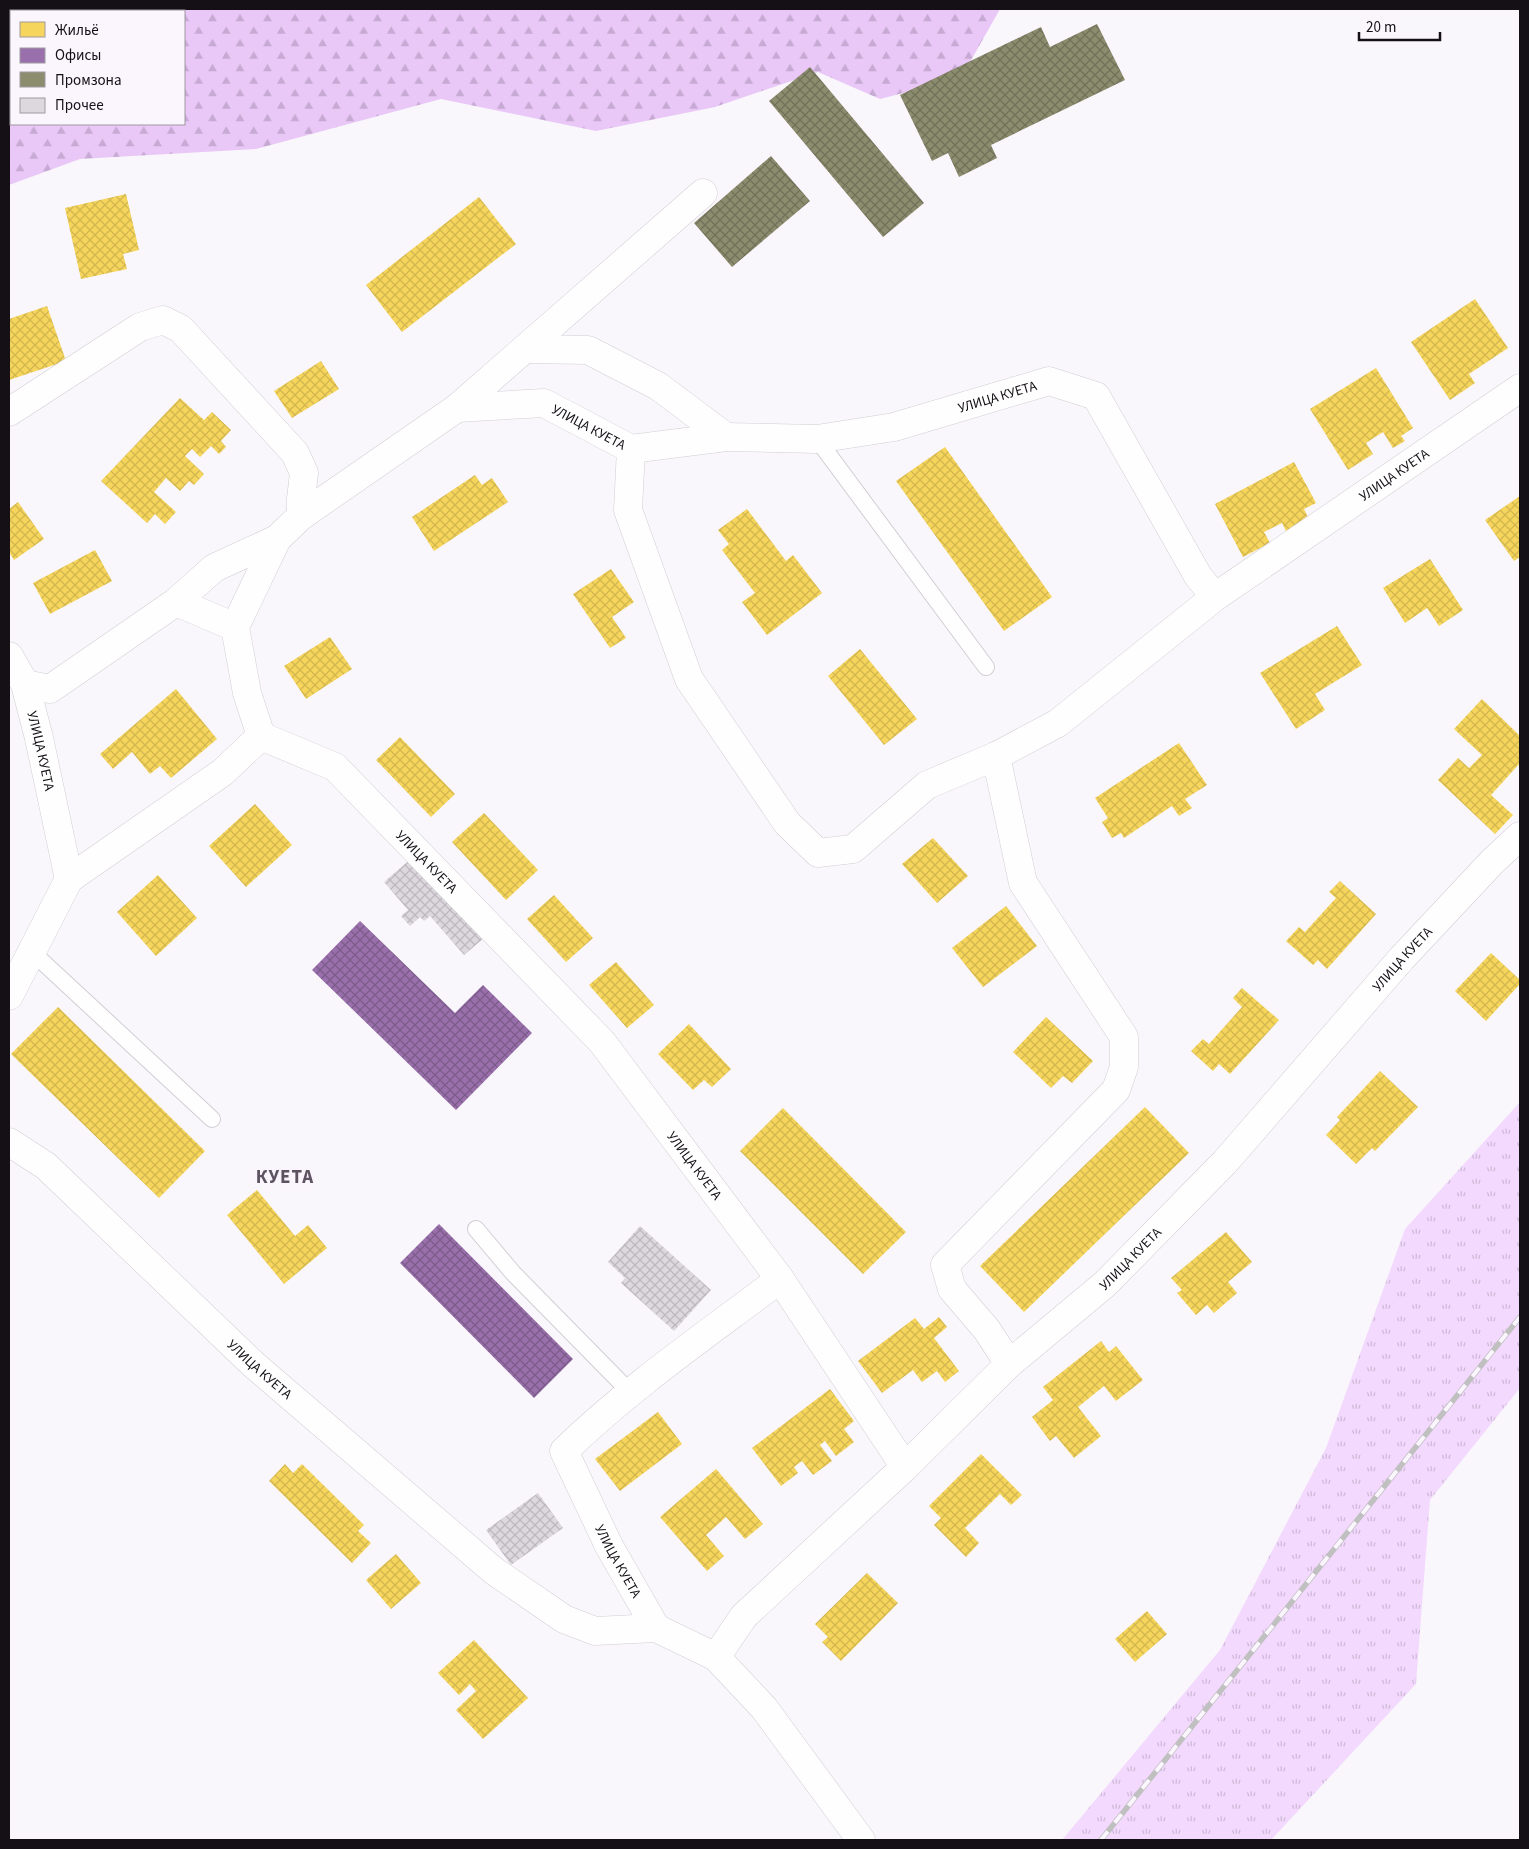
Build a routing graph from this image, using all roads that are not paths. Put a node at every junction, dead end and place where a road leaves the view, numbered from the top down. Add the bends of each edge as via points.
1 (703, 193) dead end
2 (525, 349) junction
3 (1520, 388) edge
4 (457, 408) junction
5 (9, 412) edge
6 (726, 437) junction
7 (816, 439) junction
8 (631, 448) junction
9 (301, 516) junction
10 (278, 539) junction
11 (1215, 597) junction
12 (176, 602) junction
13 (235, 627) junction
14 (9, 656) edge
15 (986, 667) dead end
16 (17, 687) edge
17 (261, 736) junction
18 (996, 756) junction
19 (1520, 836) edge
20 (69, 879) junction
21 (32, 952) junction
22 (9, 996) edge
23 (212, 1118) dead end
24 (9, 1142) edge
25 (476, 1229) dead end
26 (780, 1279) junction
27 (1010, 1364) junction
28 (630, 1392) junction
29 (906, 1467) junction
30 (656, 1628) junction
31 (716, 1657) junction
32 (861, 1840) edge

1 - 2 street
2 - 4 street
2 - 6 street via 588,350 658,386
3 - 11 street, УЛИЦА КУЕТА
4 - 8 street, УЛИЦА КУЕТА via 544,403
4 - 9 street
5 - 9 street via 140,327 163,320 181,329 295,453 304,473
6 - 7 street, УЛИЦА КУЕТА
6 - 8 street, УЛИЦА КУЕТА
7 - 11 street, УЛИЦА КУЕТА via 894,427 1050,381 1096,396 1198,576
7 - 15 lane
8 - 18 street via 628,510 688,679 787,823 818,853 853,849 927,785
9 - 10 street
10 - 12 street via 214,568
10 - 13 street
11 - 18 street via 1058,723
12 - 13 street
12 - 16 street via 50,689
13 - 17 street via 247,693
14 - 16 street, УЛИЦА КУЕТА
16 - 20 street, УЛИЦА КУЕТА via 39,738
17 - 20 street via 223,772
17 - 26 street, УЛИЦА КУЕТА via 334,767 602,1042
18 - 27 street via 1023,883 1124,1037 1124,1067 1116,1090 945,1265 952,1289 987,1330
19 - 27 street, УЛИЦА КУЕТА via 1402,958 1226,1162 1105,1284
20 - 21 street
21 - 22 street
21 - 23 lane
24 - 30 street, УЛИЦА КУЕТА via 46,1166 253,1364 494,1571 564,1619 595,1631
25 - 28 lane via 513,1273
26 - 28 street, УЛИЦА КУЕТА
26 - 29 street
27 - 29 street, УЛИЦА КУЕТА
28 - 30 street, УЛИЦА КУЕТА via 564,1451 609,1546
29 - 31 street, УЛИЦА КУЕТА via 744,1616
30 - 31 street, УЛИЦА КУЕТА
31 - 32 street, УЛИЦА КУЕТА via 764,1708

